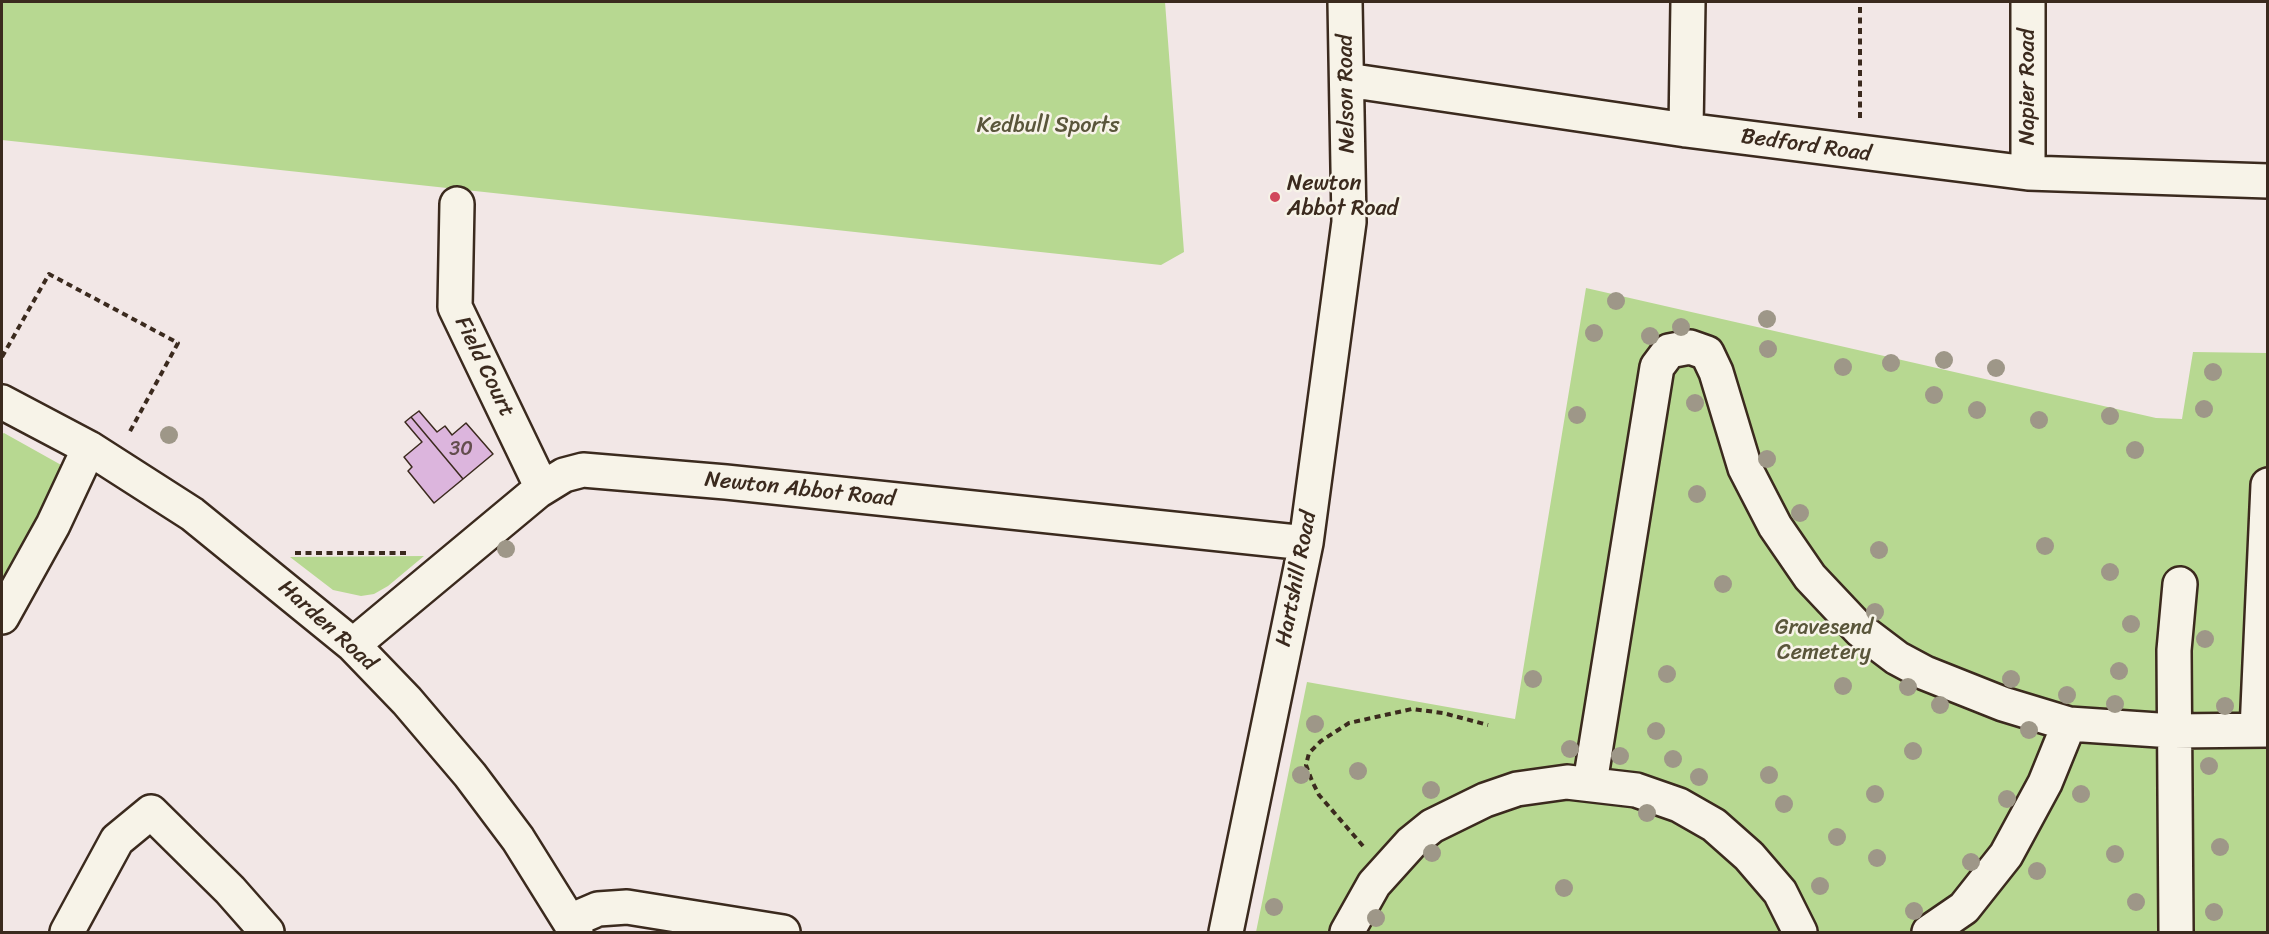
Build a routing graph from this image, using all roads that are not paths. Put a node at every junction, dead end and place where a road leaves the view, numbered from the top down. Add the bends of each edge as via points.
1 (1345, 2) edge
2 (1688, 2) edge
3 (2028, 2) edge
4 (1347, 80) junction
5 (1686, 130) junction
6 (2028, 173) junction
7 (2268, 181) edge
8 (457, 204) dead end
9 (1349, 222) joint
10 (2, 402) edge
11 (101, 455) junction
12 (2268, 485) edge
13 (542, 488) junction
14 (1306, 543) junction
15 (2180, 584) dead end
16 (2, 617) edge
17 (353, 645) junction
18 (2069, 724) junction
19 (2262, 730) edge
20 (2174, 731) junction
21 (1590, 783) junction
22 (573, 927) edge
23 (67, 933) edge
24 (267, 933) edge
25 (783, 933) edge
26 (1226, 933) edge
27 (1347, 933) edge
28 (1800, 933) edge
29 (1929, 933) edge
30 (2176, 933) edge

1 - 4 street, Nelson Road
2 - 5 street
3 - 6 street, Napier Road
4 - 5 street, Bedford Road
4 - 9 street, Nelson Road
5 - 6 street, Bedford Road
6 - 7 street, Bedford Road
8 - 13 street, Field Court via 455,307
9 - 14 street, Hartshill Road
10 - 11 street, Harden Road
11 - 16 street via 53,525
11 - 17 street, Harden Road via 224,538
12 - 19 street
13 - 14 street, Newton Abbot Road via 571,472 610,471
13 - 17 street, Newton Abbot Road
14 - 26 street, Hartshill Road
15 - 20 street via 2174,650
17 - 22 street, Harden Road via 470,775 518,839
18 - 20 street
18 - 21 street via 2003,704 1925,673 1860,630 1810,577 1774,526 1745,468 1716,372 1707,353 1690,347 1669,351 1657,367
18 - 29 street via 2046,783 2006,855 1964,908
19 - 20 street
20 - 30 street
21 - 27 street via 1517,789 1432,826 1385,872 1358,908
21 - 28 street via 1636,790 1679,805 1714,825 1749,856 1780,892
22 - 25 street via 598,909 619,907
23 - 24 street via 117,840 152,812

